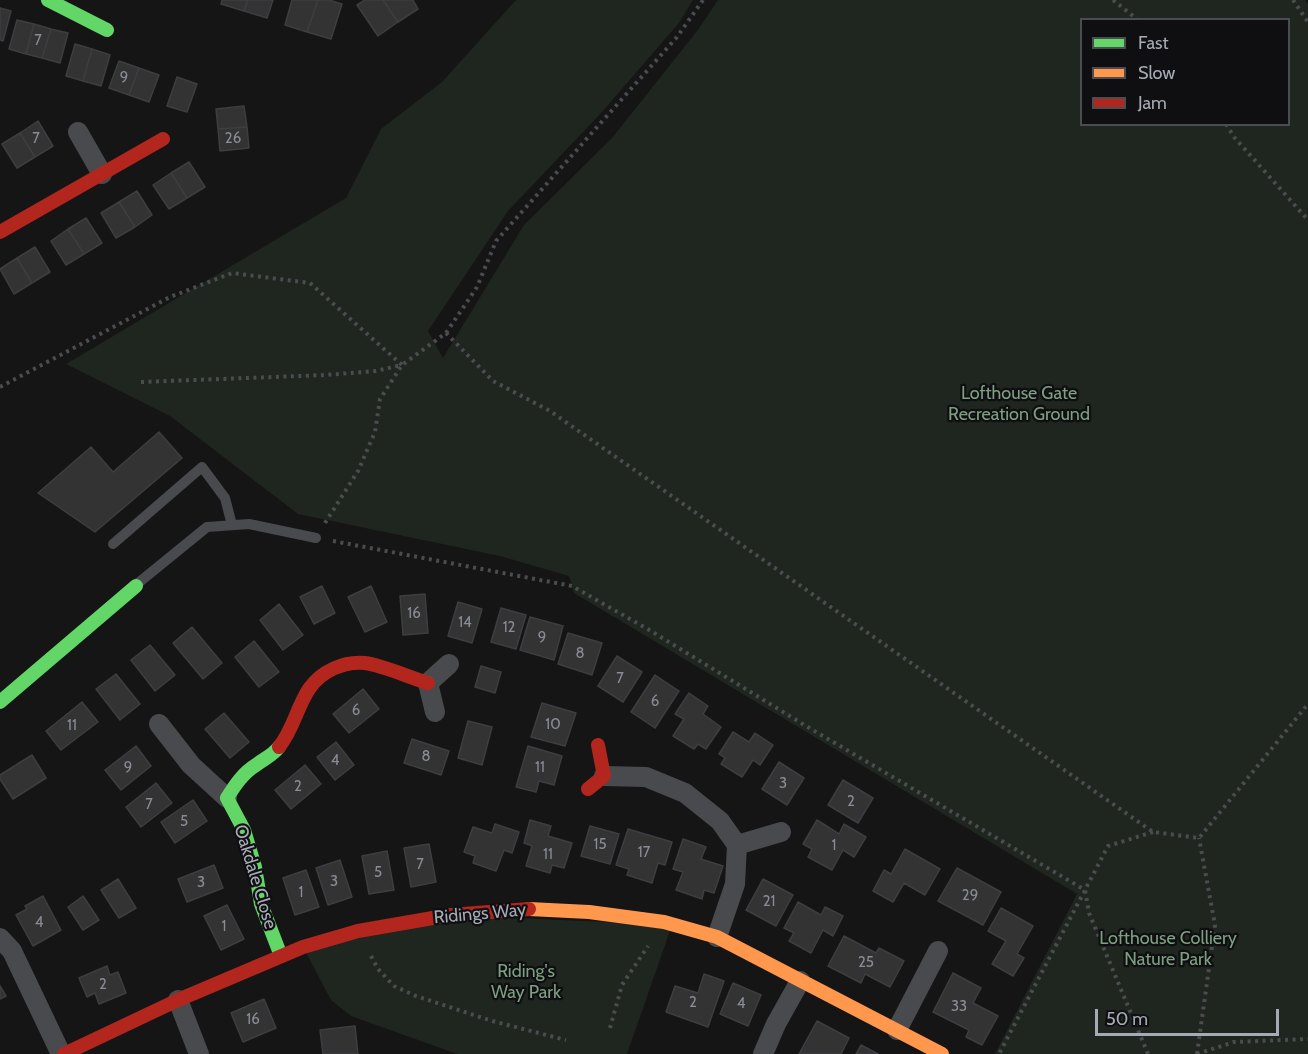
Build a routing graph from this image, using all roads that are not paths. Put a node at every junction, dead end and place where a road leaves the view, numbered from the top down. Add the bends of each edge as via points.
1 (48, 0) edge
2 (107, 30) dead end
3 (78, 132) dead end
4 (164, 139) dead end
5 (102, 174) junction
6 (0, 232) edge
7 (232, 525) junction
8 (316, 538) road end
9 (113, 544) dead end
10 (136, 586) joint
11 (449, 664) dead end
12 (428, 683) junction
13 (0, 702) edge
14 (435, 712) dead end
15 (159, 724) dead end
16 (598, 745) dead end
17 (604, 776) junction
18 (588, 789) dead end
19 (227, 798) junction
20 (781, 832) dead end
21 (737, 845) junction
22 (717, 937) junction
23 (0, 938) edge
24 (938, 951) dead end
25 (281, 956) junction
26 (800, 981) junction
27 (178, 1000) junction
28 (897, 1030) junction
29 (62, 1054) edge
30 (199, 1054) edge
31 (763, 1054) edge
32 (942, 1054) edge

1 - 2 street
3 - 5 street
4 - 5 street
5 - 6 street
7 - 8 lane via 249,524
7 - 9 lane via 225,498 202,467
7 - 10 lane via 207,527
10 - 13 street
11 - 12 street
12 - 14 street
12 - 19 street via 365,663 339,666 321,674 308,690 287,737 272,756 238,780
15 - 19 street, Oakdale Close via 191,765
16 - 17 street
17 - 18 street
17 - 21 street via 646,777 685,793 720,821
19 - 25 street, Oakdale Close via 244,830 261,904
20 - 21 street
21 - 22 street via 735,884
22 - 25 street, Ridings Way via 664,922 589,912 521,909 450,915 357,931
22 - 26 street, Ridings Way
23 - 29 street via 12,951
24 - 28 street
25 - 27 street, Ridings Way
26 - 28 street, Ridings Way
26 - 31 street
27 - 29 street, Ridings Way
27 - 30 street
28 - 32 street, Ridings Way

